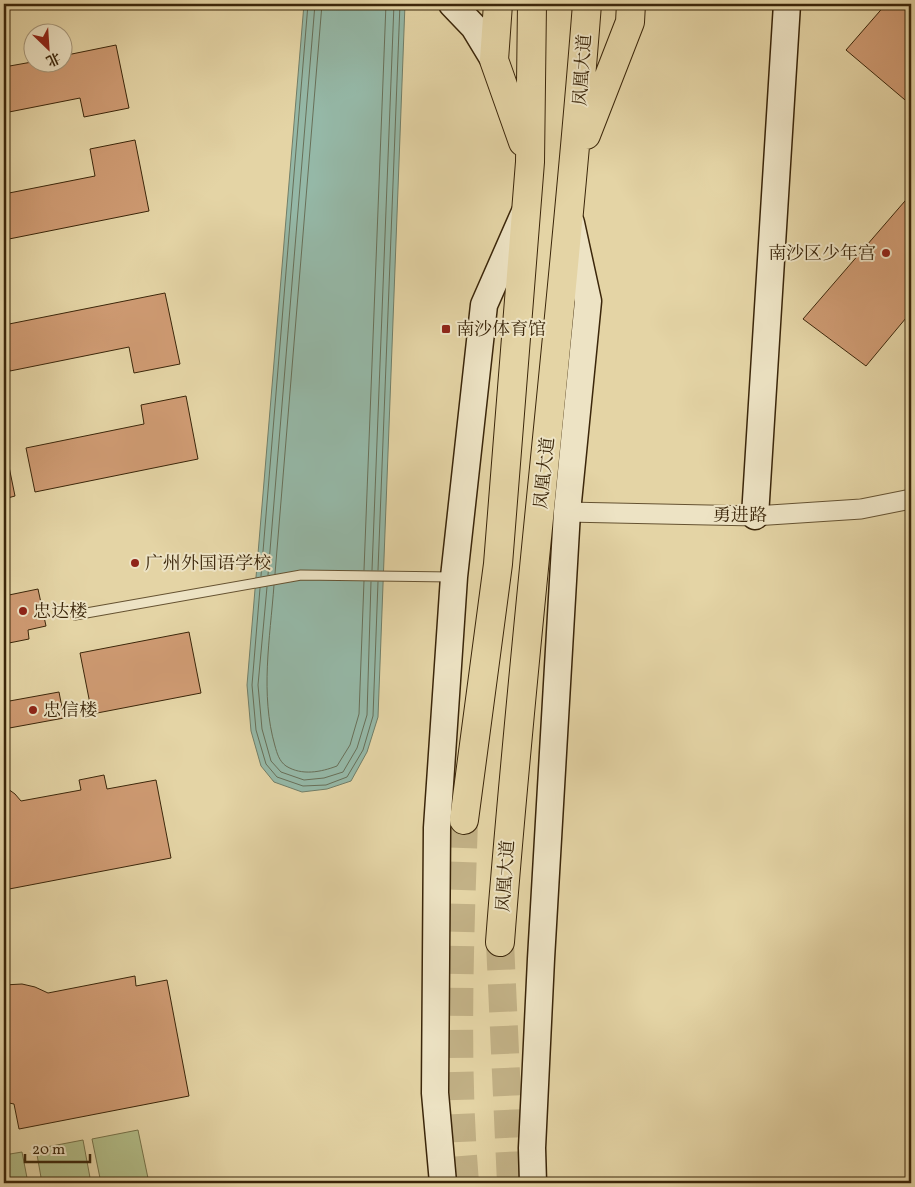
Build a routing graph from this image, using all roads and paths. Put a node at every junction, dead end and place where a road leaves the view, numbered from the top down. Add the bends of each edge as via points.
1 (452, 4) edge
2 (498, 4) edge
3 (532, 4) edge
4 (587, 4) edge
5 (632, 4) edge
6 (787, 4) edge
7 (494, 60) junction
8 (530, 162) junction
9 (575, 162) junction
10 (526, 209) junction
11 (570, 214) junction
12 (911, 500) edge
13 (567, 512) junction
14 (755, 516) junction
15 (454, 577) junction
16 (75, 615) dead end
17 (464, 820) tunnel mouth
18 (500, 942) tunnel mouth
19 (443, 1183) edge
20 (533, 1183) edge

1 - 7 main road via 474,27
2 - 7 main road
3 - 8 main road
4 - 9 main road, 凤凰大道
5 - 9 main road via 630,22
6 - 14 main road
7 - 8 main road
8 - 10 main road
9 - 11 main road, 凤凰大道
10 - 15 main road via 484,306
10 - 17 main road via 498,564
11 - 13 main road via 588,301
11 - 18 main road, 凤凰大道
12 - 14 street, 勇进路 via 861,509
13 - 14 street, 勇进路
13 - 20 main road via 541,959
15 - 16 lane via 301,575
15 - 19 main road via 437,828 435,1093

